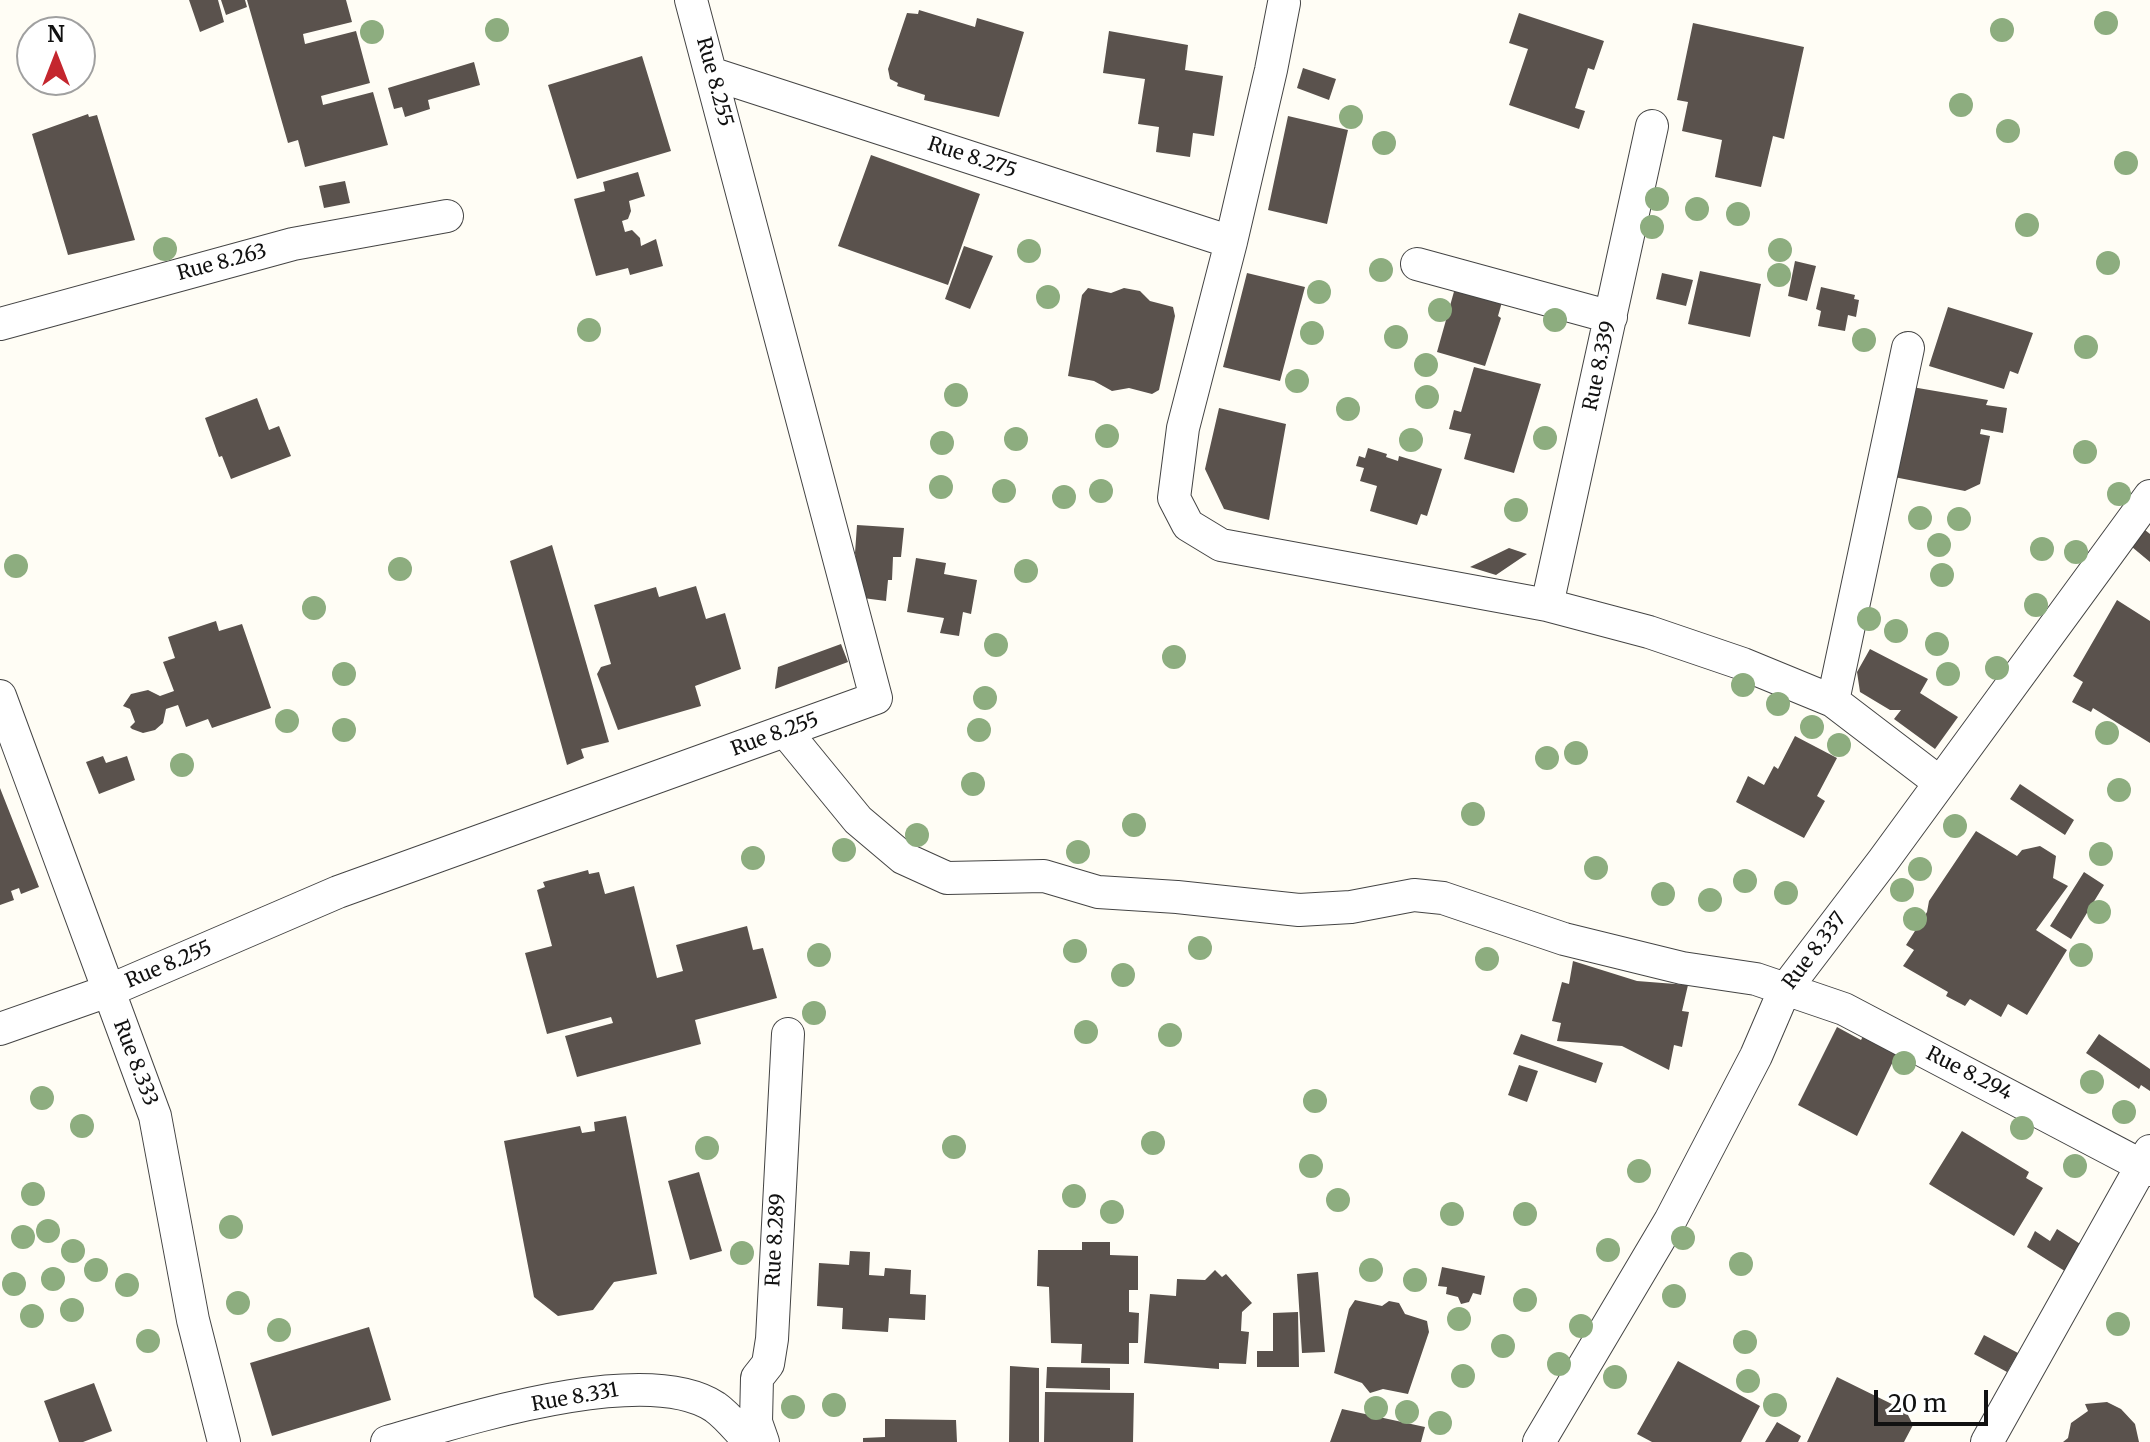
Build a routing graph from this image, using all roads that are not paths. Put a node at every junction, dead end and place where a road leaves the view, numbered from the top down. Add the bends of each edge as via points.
1 (691, 0) edge
2 (1284, 3) dead end
3 (713, 74) junction
4 (1652, 126) dead end
5 (447, 216) dead end
6 (1231, 242) junction
7 (1417, 264) dead end
8 (1611, 317) junction
9 (0, 324) edge
10 (1908, 348) dead end
11 (2150, 496) edge
12 (1547, 605) junction
13 (0, 696) edge
14 (1833, 701) junction
15 (786, 732) junction
16 (1939, 782) junction
17 (108, 991) junction
18 (1784, 991) junction
19 (0, 1029) edge
20 (788, 1034) dead end
21 (2147, 1162) edge
22 (1547, 1440) edge
23 (224, 1442) edge
24 (387, 1442) edge
25 (750, 1442) edge
26 (763, 1442) edge
27 (1987, 1442) edge

1 - 3 street, Rue 8.255
2 - 6 street
3 - 6 street, Rue 8.275
3 - 15 street, Rue 8.255 via 876,698
4 - 8 street, Rue 8.339
5 - 9 street, Rue 8.263 via 293,244
6 - 12 street via 1183,428 1174,498 1188,525 1221,545
7 - 8 street
8 - 12 street, Rue 8.339
10 - 14 street
11 - 16 street, Rue 8.337
12 - 14 street via 1663,636
13 - 17 street, Rue 8.333
14 - 16 street
15 - 17 street, Rue 8.255 via 338,892
15 - 18 street, Rue 8.294 via 858,820 903,858 947,878 1044,876 1098,892 1299,910 1414,895 1443,898 1564,939 1682,968 1756,979
16 - 18 street, Rue 8.337
17 - 19 street, Rue 8.255
17 - 23 street, Rue 8.333 via 155,1116 193,1320
18 - 21 street, Rue 8.294 via 1844,1009
18 - 22 street, Rue 8.337 via 1670,1221
20 - 26 street, Rue 8.289 via 772,1339 768,1364 757,1378 756,1422
21 - 27 street
24 - 25 street, Rue 8.331 via 560,1397 626,1388 680,1393 715,1407

